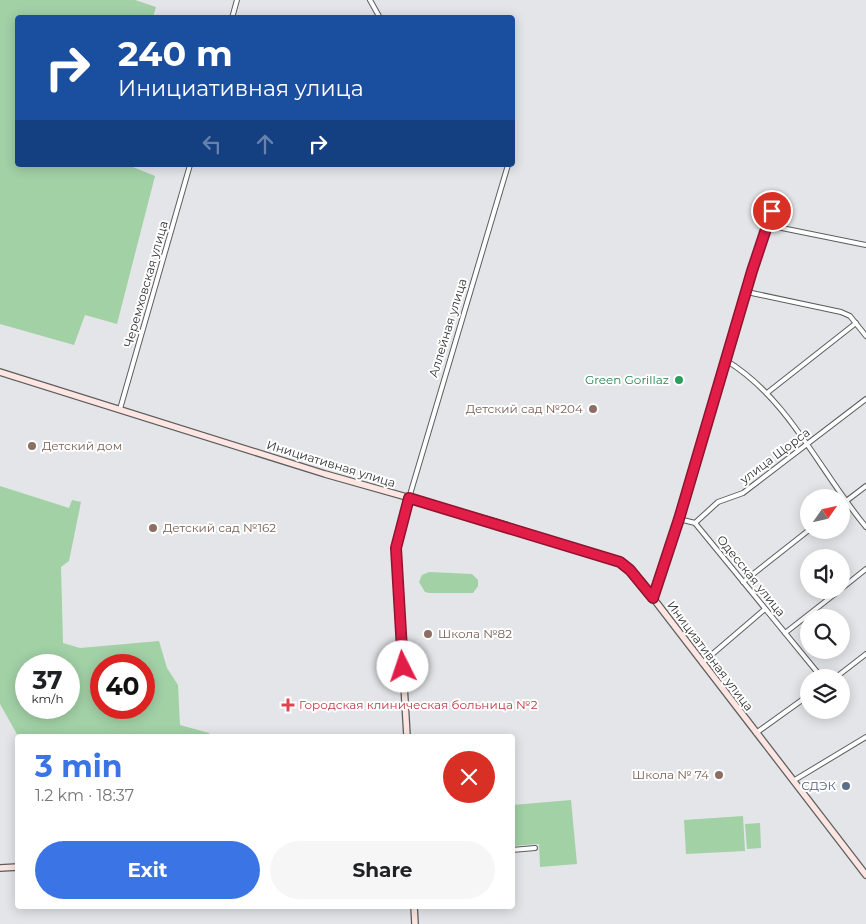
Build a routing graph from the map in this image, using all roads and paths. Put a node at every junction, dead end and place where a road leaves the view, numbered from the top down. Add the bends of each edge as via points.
1 (237, 0) edge
2 (370, 0) edge
3 (233, 15) edge
4 (378, 15) edge
5 (189, 167) edge
6 (507, 167) edge
7 (777, 197) dead end
8 (767, 225) junction
9 (866, 245) edge
10 (747, 292) junction
11 (856, 323) junction
12 (866, 336) edge
13 (727, 361) junction
14 (0, 372) edge
15 (767, 393) junction
16 (866, 400) edge
17 (120, 409) junction
18 (806, 445) junction
19 (866, 486) edge
20 (836, 489) edge
21 (409, 498) junction
22 (850, 498) edge
23 (850, 508) edge
24 (679, 519) junction
25 (695, 523) junction
26 (866, 527) edge
27 (800, 538) edge
28 (866, 569) edge
29 (850, 581) edge
30 (743, 582) junction
31 (653, 598) junction
32 (828, 599) edge
33 (765, 609) junction
34 (785, 633) junction
35 (866, 654) edge
36 (701, 664) junction
37 (815, 669) edge
38 (847, 669) edge
39 (800, 701) edge
40 (756, 733) junction
41 (407, 734) edge
42 (866, 737) edge
43 (793, 781) junction
44 (535, 848) dead end
45 (515, 850) edge
46 (15, 867) edge
47 (0, 868) edge
48 (866, 875) edge
49 (414, 909) edge
50 (415, 924) edge

1 - 3 street
2 - 4 street
5 - 17 street, Черемховская улица
6 - 21 street, Аллейная улица
7 - 8 street
8 - 9 street
8 - 10 street
10 - 11 street via 841,312
10 - 13 street
11 - 12 street
11 - 15 street
13 - 15 street
13 - 24 street
14 - 17 main road, Инициативная улица
15 - 18 street
16 - 18 street, улица Щорса
17 - 21 main road, Инициативная улица
18 - 20 street
18 - 25 street, улица Щорса via 743,493 718,502
19 - 22 street
21 - 31 main road, Инициативная улица via 620,562
21 - 41 main road via 396,548
23 - 26 street
24 - 25 street
24 - 31 street
25 - 30 street, Одесская улица
27 - 30 street
28 - 29 street
30 - 33 street, Одесская улица
31 - 36 main road, Инициативная улица
32 - 34 street
33 - 34 street, Одесская улица
33 - 36 street
34 - 37 street, Одесская улица
35 - 38 street
36 - 40 main road, Инициативная улица
39 - 40 street
40 - 43 main road, Инициативная улица
42 - 43 street
43 - 48 main road, Инициативная улица
44 - 45 street
46 - 47 main road
49 - 50 main road

